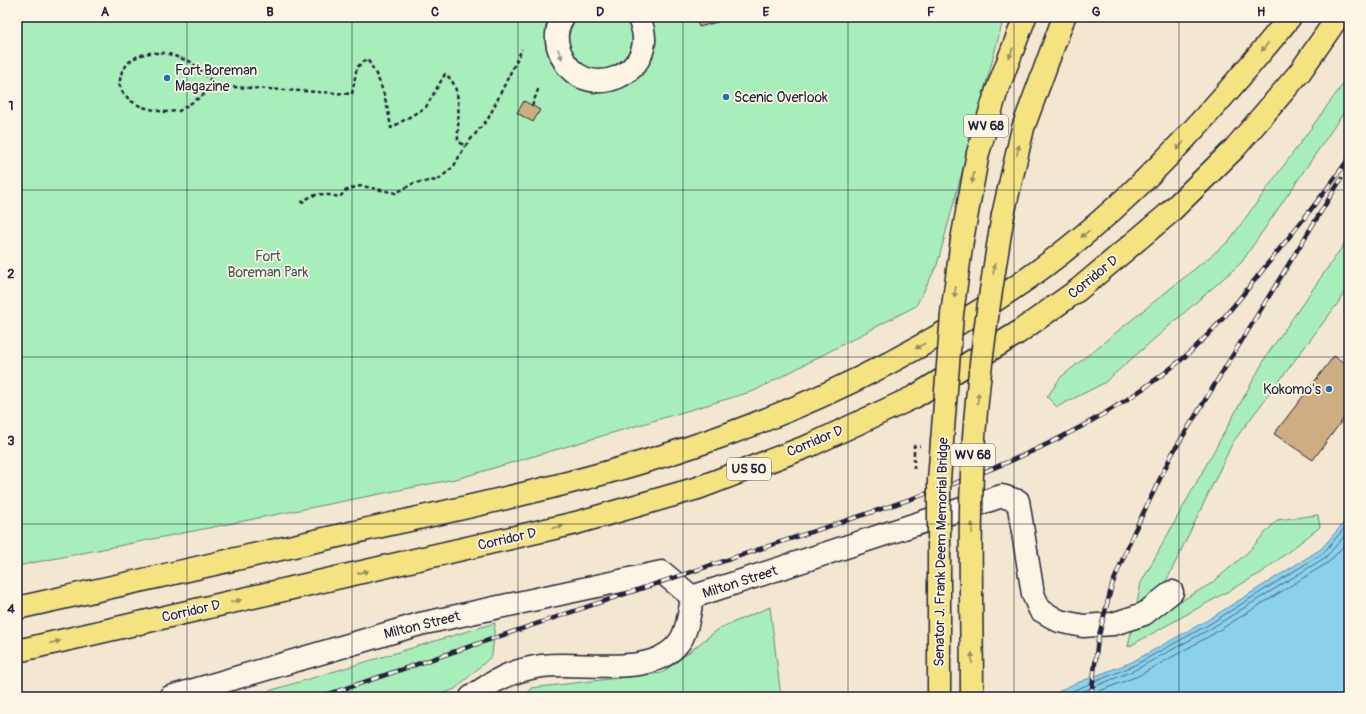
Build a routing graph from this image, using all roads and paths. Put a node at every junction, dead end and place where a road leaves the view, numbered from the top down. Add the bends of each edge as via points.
1 (638, 17) edge
2 (1025, 17) edge
3 (1064, 17) edge
4 (1290, 17) edge
5 (1338, 17) edge
6 (559, 18) edge
7 (522, 49) dead end
8 (217, 86) junction
9 (539, 87) dead end
10 (532, 106) dead end
11 (465, 146) junction
12 (301, 204) dead end
13 (1172, 592) dead end
14 (692, 597) junction
15 (17, 608) edge
16 (17, 651) edge
17 (170, 697) edge
18 (471, 697) edge
19 (939, 697) edge
20 (972, 697) edge

6 -> 1 street via 557,33 562,60 583,78 596,82 610,81 623,76 641,56 643,26
2 -> 19 highway, Senator J. Frank Deem Memorial Bridge / WV 68, bridge via 996,93 978,153 951,321 938,480
20 -> 3 highway, WV 68, bridge via 971,560 974,437 984,329 1003,215 1023,128
4 -> 15 highway via 1232,88 1173,154 1101,221 1012,290 923,344 819,398 721,437 636,464 519,496
16 -> 5 highway, Corridor D / US 50 via 584,521 698,488 811,445 914,397 1016,334 1078,290 1168,214 1240,142 1300,72
7 - 11 path via 488,119
8 - 8 path via 179,111 162,112 131,101 119,84 122,71 138,56 166,53 191,62
8 - 11 path via 352,94 358,67 367,59 388,103 391,128 426,107 445,74 454,83 457,94 458,141
9 - 10 path
11 - 12 path via 454,166 438,180 414,183 396,193 355,186 340,197 318,193
13 - 14 street, Milton Street via 1144,614 1113,624 1083,626 1059,621 1040,610 1033,594 1018,502 1002,496
14 - 17 street, Milton Street via 662,572 420,624
14 - 18 street via 682,638 673,650 661,658 640,665 530,668 497,679

